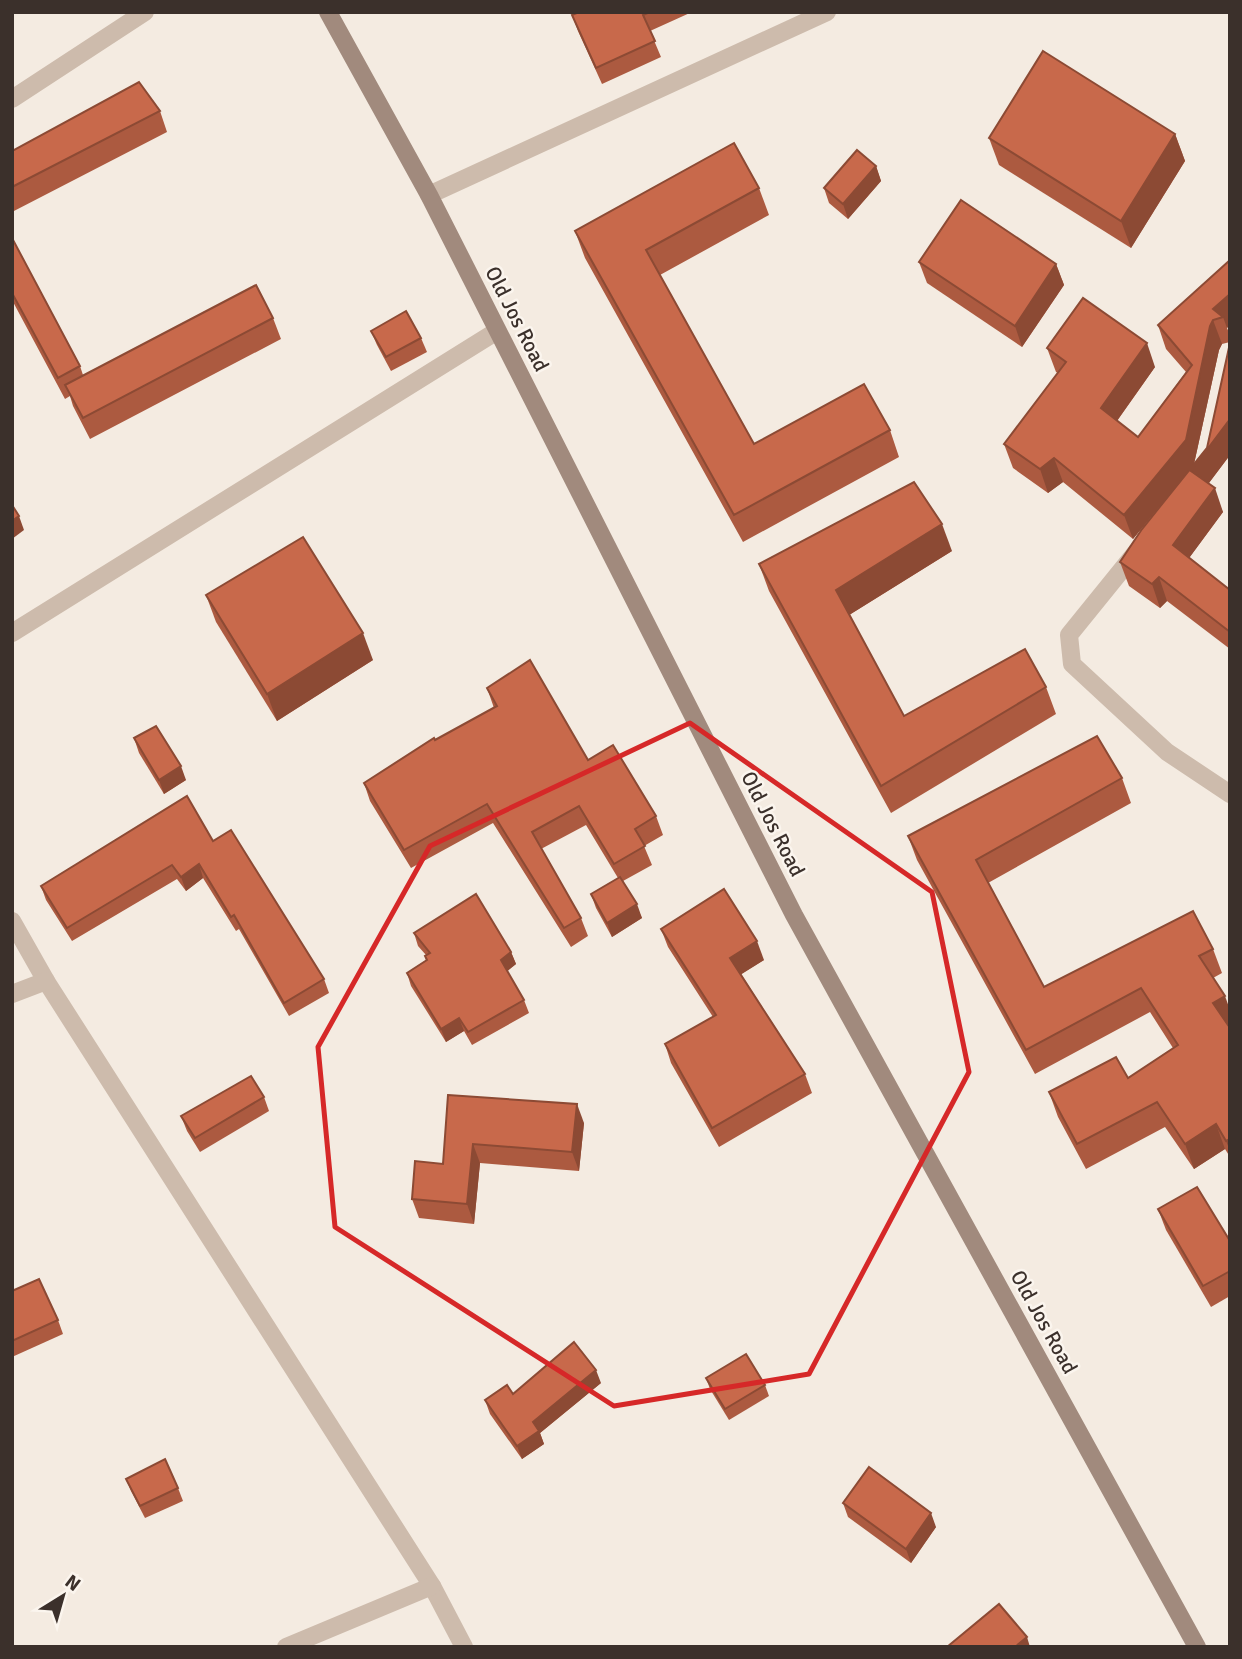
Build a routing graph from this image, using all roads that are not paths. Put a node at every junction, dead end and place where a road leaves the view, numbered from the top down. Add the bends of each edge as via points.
1 (145, 12) edge
2 (328, 12) edge
3 (819, 14) edge
4 (12, 99) edge
5 (429, 195) junction
6 (497, 331) junction
7 (1152, 533) edge
8 (12, 633) edge
9 (1230, 794) edge
10 (12, 921) edge
11 (46, 981) junction
12 (12, 994) edge
13 (432, 1586) junction
14 (286, 1647) edge
15 (464, 1647) edge
16 (1197, 1647) edge

1 - 4 street
2 - 5 main road, Old Jos Road
3 - 5 street
5 - 6 main road, Old Jos Road
6 - 8 street
6 - 16 main road, Old Jos Road via 794,915
7 - 9 street via 1069,635 1072,664 1167,752
10 - 11 street
11 - 12 street
11 - 13 street
13 - 14 street
13 - 15 street

